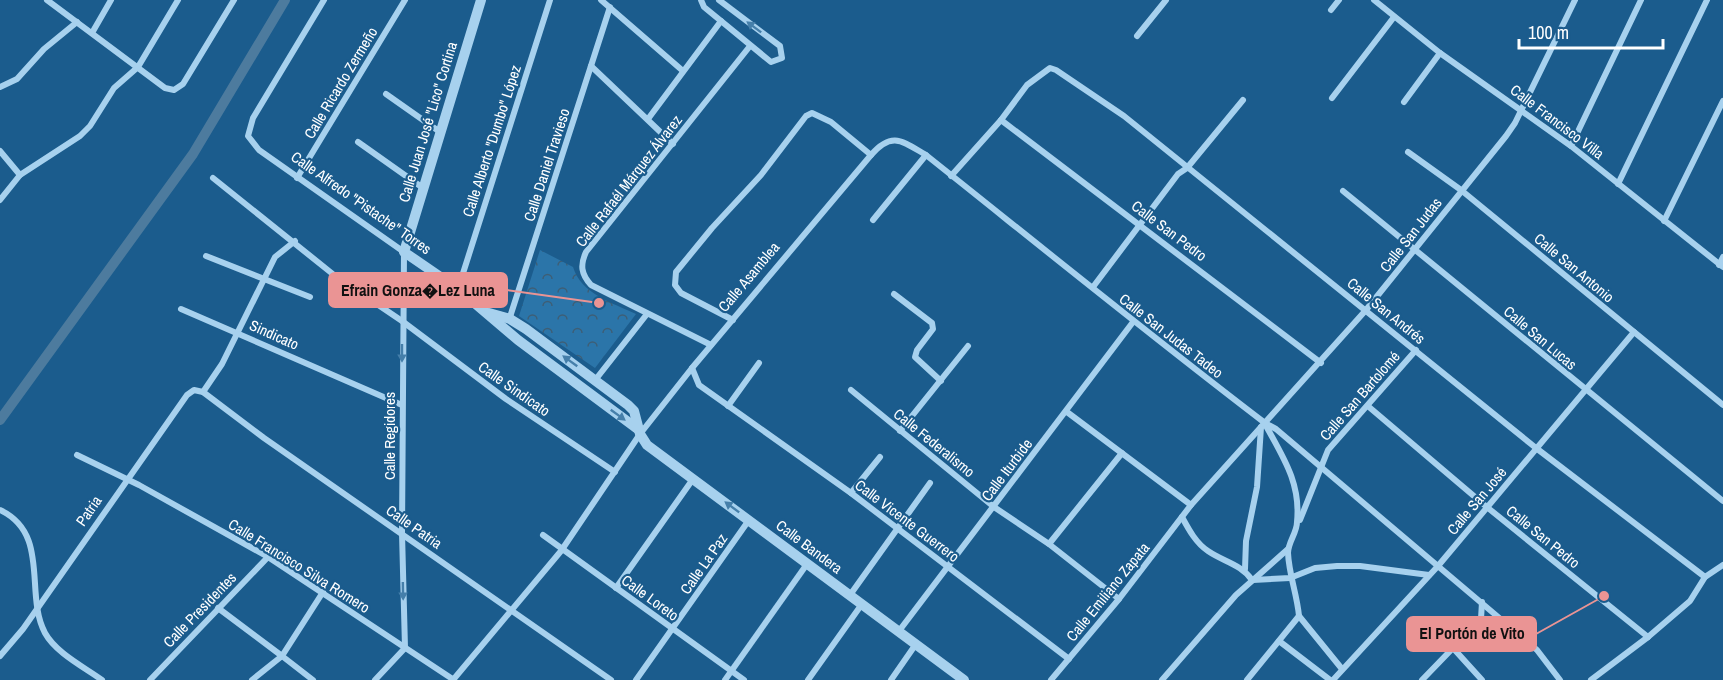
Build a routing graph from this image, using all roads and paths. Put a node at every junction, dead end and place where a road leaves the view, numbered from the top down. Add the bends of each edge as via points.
1 (47, 0) edge
2 (111, 0) edge
3 (178, 0) edge
4 (234, 0) edge
5 (324, 0) edge
6 (405, 0) edge
7 (481, 0) edge
8 (550, 0) edge
9 (601, 0) edge
10 (701, 0) edge
11 (719, 0) edge
12 (1166, 0) edge
13 (1339, 0) edge
14 (1374, 0) edge
15 (1575, 0) edge
16 (1641, 0) edge
17 (1707, 0) edge
18 (610, 6) junction
19 (1331, 10) dead end
20 (1394, 17) junction
21 (721, 21) junction
22 (77, 22) junction
23 (92, 33) junction
24 (1137, 36) dead end
25 (750, 46) junction
26 (1440, 53) junction
27 (591, 66) junction
28 (138, 67) junction
29 (683, 71) junction
30 (0, 87) edge
31 (386, 94) dead end
32 (1332, 98) dead end
33 (1243, 100) dead end
34 (1723, 101) edge
35 (1404, 102) dead end
36 (1520, 109) junction
37 (648, 119) junction
38 (1001, 120) junction
39 (440, 132) junction
40 (358, 142) dead end
41 (883, 142) joint
42 (673, 144) junction
43 (1571, 146) junction
44 (0, 151) edge
45 (1408, 152) dead end
46 (871, 155) junction
47 (926, 155) junction
48 (1187, 168) junction
49 (20, 175) junction
50 (951, 176) junction
51 (213, 178) dead end
52 (297, 178) junction
53 (1618, 184) junction
54 (423, 188) junction
55 (1461, 190) junction
56 (1343, 191) dead end
57 (0, 200) edge
58 (873, 220) dead end
59 (1664, 221) junction
60 (1140, 224) junction
61 (295, 241) junction
62 (1416, 251) junction
63 (404, 252) junction
64 (206, 256) dead end
65 (1723, 257) edge
66 (1721, 266) edge
67 (264, 277) junction
68 (1093, 286) junction
69 (458, 289) junction
70 (894, 294) dead end
71 (310, 297) dead end
72 (181, 309) dead end
73 (1366, 310) junction
74 (489, 313) junction
75 (647, 314) junction
76 (510, 319) junction
77 (733, 320) junction
78 (402, 321) junction
79 (1133, 322) junction
80 (504, 329) junction
81 (236, 332) junction
82 (1634, 332) junction
83 (711, 345) junction
84 (968, 346) dead end
85 (1416, 350) junction
86 (759, 363) dead end
87 (1321, 363) junction
88 (692, 368) junction
89 (596, 379) junction
90 (941, 381) junction
91 (851, 390) dead end
92 (203, 392) junction
93 (1586, 392) junction
94 (402, 405) junction
95 (1723, 405) edge
96 (728, 406) junction
97 (1369, 407) junction
98 (1067, 412) junction
99 (1263, 425) junction
100 (900, 431) junction
101 (640, 432) junction
102 (1536, 448) junction
103 (1122, 453) junction
104 (77, 455) dead end
105 (880, 457) dead end
106 (1321, 466) junction
107 (615, 472) junction
108 (693, 478) junction
109 (126, 479) junction
110 (930, 483) dead end
111 (851, 493) junction
112 (1723, 501) edge
113 (1191, 505) junction
114 (994, 507) junction
115 (1488, 508) junction
116 (0, 510) edge
117 (1182, 517) junction
118 (749, 520) junction
119 (1297, 526) junction
120 (898, 528) junction
121 (402, 533) junction
122 (543, 535) dead end
123 (1049, 544) junction
124 (1288, 549) junction
125 (561, 550) junction
126 (268, 557) junction
127 (807, 564) junction
128 (1723, 565) edge
129 (1438, 566) junction
130 (947, 567) junction
131 (1245, 569) junction
132 (1429, 574) junction
133 (1706, 577) junction
134 (1290, 578) junction
135 (1252, 580) junction
136 (616, 588) junction
137 (323, 592) junction
138 (850, 595) junction
139 (1119, 599) junction
140 (1482, 602) junction
141 (862, 604) junction
142 (39, 606) junction
143 (218, 608) junction
144 (512, 610) junction
145 (1299, 616) junction
146 (1481, 619) junction
147 (1499, 620) junction
148 (672, 629) junction
149 (899, 631) junction
150 (1648, 637) junction
151 (1281, 638) junction
152 (916, 644) junction
153 (405, 648) junction
154 (1453, 648) junction
155 (0, 656) edge
156 (282, 656) junction
157 (1069, 659) junction
158 (1342, 669) junction
159 (731, 671) junction
160 (102, 680) edge
161 (150, 680) edge
162 (252, 680) edge
163 (313, 680) edge
164 (375, 680) edge
165 (453, 680) edge
166 (612, 680) edge
167 (636, 680) edge
168 (725, 680) edge
169 (744, 680) edge
170 (808, 680) edge
171 (891, 680) edge
172 (964, 680) edge
173 (1051, 680) edge
174 (1162, 680) edge
175 (1247, 680) edge
176 (1331, 680) edge
177 (1422, 680) edge
178 (1482, 680) edge
179 (1560, 680) edge
180 (1591, 680) edge

1 - 22 street
2 - 23 street
3 - 28 street
4 - 28 street via 183,84 174,90 165,88
5 - 52 street, Calle Alfredo "Pistache" Torres via 254,118 248,136 259,150
6 - 52 street, Calle Ricardo Zermeño
7 - 39 street, Calle Juan José "Lico" Cortina
8 - 69 street, Calle Alberto "Dumbo" López
9 - 18 street
10 - 21 street
25 -> 11 street via 771,62 782,58 780,46
12 - 24 street
13 - 19 street
14 - 20 street, Calle Francisco Villa
15 - 36 street, Calle San Judas
16 - 43 street
17 - 53 street
18 - 27 street, Calle Daniel Travieso
18 - 29 street
20 - 26 street, Calle Francisco Villa
20 - 32 street
21 - 25 street
21 - 29 street
22 - 23 street
22 - 30 street via 44,49 17,79
23 - 28 street
25 - 42 street, Calle Rafaél Márquez Álvarez
26 - 35 street
26 - 36 street, Calle Francisco Villa
27 - 37 street
27 - 76 street, Calle Daniel Travieso
28 - 49 street via 114,88 80,136
29 - 37 street
31 - 39 street
33 - 48 street
34 - 59 street
36 - 43 street, Calle Francisco Villa
36 - 55 street, Calle San Judas via 1515,123
37 - 42 street
38 - 48 street, Calle San Andrés via 1028,85 1050,68 1124,116
38 - 50 street
38 - 60 street, Calle San Pedro
39 - 54 street, Calle Juan José "Lico" Cortina
40 - 54 street
41 - 46 street, Calle Asamblea
41 - 47 street, Calle San Judas Tadeo via 904,142
42 - 75 street, Calle Rafaél Márquez Álvarez via 581,261 591,285
43 - 53 street, Calle Francisco Villa
44 - 49 street
45 - 55 street, Calle San Antonio
46 - 77 street, Calle Asamblea
46 - 77 street via 831,122 812,113 712,228 676,272 675,285 681,293
47 - 50 street, Calle San Judas Tadeo
47 - 58 street
48 - 60 street via 1178,174
48 - 73 street, Calle San Andrés
49 - 57 street
50 - 68 street, Calle San Judas Tadeo
51 - 61 street, Calle Sindicato
52 - 63 street, Calle Alfredo "Pistache" Torres
53 - 59 street, Calle Francisco Villa
54 - 63 street, Calle Juan José "Lico" Cortina
55 - 62 street, Calle San Judas
55 - 82 street, Calle San Antonio
56 - 62 street, Calle San Lucas
59 - 66 street, Calle Francisco Villa
60 - 68 street
60 - 87 street, Calle San Pedro
61 - 67 street, Sindicato via 275,256
61 - 78 street, Calle Sindicato via 334,275
62 - 73 street, Calle San Judas
62 - 93 street, Calle San Lucas
63 - 69 street, Calle Alfredo "Pistache" Torres
63 - 78 street, Calle Regidores
64 - 67 street
65 - 66 street
67 - 71 street
67 - 81 street, Sindicato
68 - 79 street, Calle San Judas Tadeo
69 - 74 street, Calle Alfredo "Pistache" Torres
70 - 90 street via 932,323 933,329 915,357
72 - 81 street
73 - 85 street, Calle San Andrés
73 - 87 street, Calle San Judas
74 - 76 street, Calle Alfredo "Pistache" Torres
74 - 80 street, Calle Alfredo "Pistache" Torres
75 - 83 street, Calle Rafaél Márquez Álvarez
75 - 89 street
76 - 80 street, Calle Daniel Travieso
89 -> 76 street, Calle Alfredo "Pistache" Torres
77 - 83 street, Calle Asamblea
78 -> 94 street, Calle Regidores
78 - 107 street, Calle Sindicato via 506,399
79 - 98 street, Calle Iturbide
79 - 99 street, Calle San Judas Tadeo
80 -> 101 street, Calle Alfredo "Pistache" Torres
81 - 92 street via 222,364
81 - 94 street, Sindicato
82 - 93 street, Calle San José
82 - 95 street, Calle San Antonio
83 - 88 street, Calle Asamblea
84 - 90 street
85 - 97 street, Calle San Bartolomé
85 - 102 street, Calle San Andrés
86 - 96 street
87 - 99 street, Calle San Judas
88 - 96 street, Calle Vicente Guerrero via 699,385
88 - 101 street, Calle Asamblea
89 - 101 street, Calle Alfredo "Pistache" Torres via 634,411
90 - 100 street
91 - 100 street, Calle Federalismo
92 - 109 street, Patria via 195,390 187,395
92 - 121 street, Calle Patria
93 - 102 street, Calle San José
93 - 112 street, Calle San Lucas
94 - 121 street, Calle Regidores
96 - 111 street, Calle Vicente Guerrero
97 - 106 street, Calle San Bartolomé via 1328,450
97 - 115 street, Calle San Pedro
98 - 103 street
98 - 114 street, Calle Iturbide
99 - 106 street, Calle San Judas Tadeo via 1276,429
99 - 113 street, Calle San Judas
99 - 119 street via 1293,476
99 - 131 street
100 - 114 street, Calle Federalismo
101 - 107 street, Calle Asamblea
101 - 108 street, Calle Bandera via 647,445
102 - 115 street, Calle San José
102 - 133 street, Calle San Andrés
103 - 113 street
103 - 123 street
104 - 109 street, Calle Francisco Silva Romero
105 - 111 street
106 - 119 street, Calle San Bartolomé
106 - 129 street, Calle San Judas Tadeo
107 - 125 street, Calle Asamblea
118 -> 108 street, Calle Bandera
108 - 136 street
109 - 126 street, Calle Francisco Silva Romero
109 - 142 street, Patria
110 - 120 street
111 - 120 street, Calle Vicente Guerrero
113 - 117 street, Calle Emiliano Zapata
114 - 123 street, Calle Federalismo
114 - 130 street, Calle Iturbide
115 - 129 street, Calle San José
115 - 150 street, Calle San Pedro
116 - 142 street via 17,520 30,541
117 - 131 street via 1194,538 1208,551
117 - 139 street, Calle Emiliano Zapata
118 - 127 street, Calle Bandera
118 - 148 street, Calle La Paz
119 - 124 street, Calle San Bartolomé
120 - 130 street, Calle Vicente Guerrero
120 - 138 street
121 - 144 street, Calle Patria
121 -> 153 street, Calle Regidores
122 - 125 street, Calle Loreto
123 - 139 street, Calle Federalismo
124 - 134 street
124 - 135 street
125 - 136 street, Calle Loreto
125 - 144 street, Calle Asamblea
126 - 137 street, Calle Francisco Silva Romero
126 - 143 street, Calle Presidentes
127 - 138 street, Calle Bandera
127 - 159 street
128 - 133 street
129 - 132 street, Calle San José
129 - 140 street, Calle San Judas Tadeo
130 - 149 street, Calle Iturbide
130 - 157 street, Calle Vicente Guerrero
131 - 135 street
132 - 134 street via 1337,566 1315,568
132 - 158 street, Calle San José
133 - 150 street via 1690,601
134 - 135 street
134 - 145 street
135 - 174 street
136 - 148 street, Calle Loreto
137 - 153 street, Calle Francisco Silva Romero
137 - 156 street
138 - 141 street, Calle Bandera
139 - 157 street, Calle Emiliano Zapata
140 - 146 street
140 - 147 street, Calle San Judas Tadeo
141 - 149 street, Calle Bandera
141 - 170 street
142 - 155 street, Patria
142 - 160 street via 49,640
143 - 156 street
143 - 161 street, Calle Presidentes
144 - 165 street, Calle Asamblea
144 - 166 street, Calle Patria
145 - 151 street
145 - 158 street
146 - 147 street
146 - 154 street
147 - 179 street, Calle San Judas Tadeo via 1537,650
148 - 159 street, Calle Loreto
148 - 167 street, Calle La Paz
149 - 152 street, Calle Bandera
150 - 180 street
151 - 175 street
151 - 176 street
152 - 171 street
152 - 172 street, Calle Bandera
153 - 164 street
153 - 165 street, Calle Francisco Silva Romero
154 - 177 street
154 - 178 street
156 - 162 street
156 - 163 street
157 - 173 street, Calle Emiliano Zapata
158 - 176 street, Calle San José
159 - 168 street
159 - 169 street, Calle Loreto

